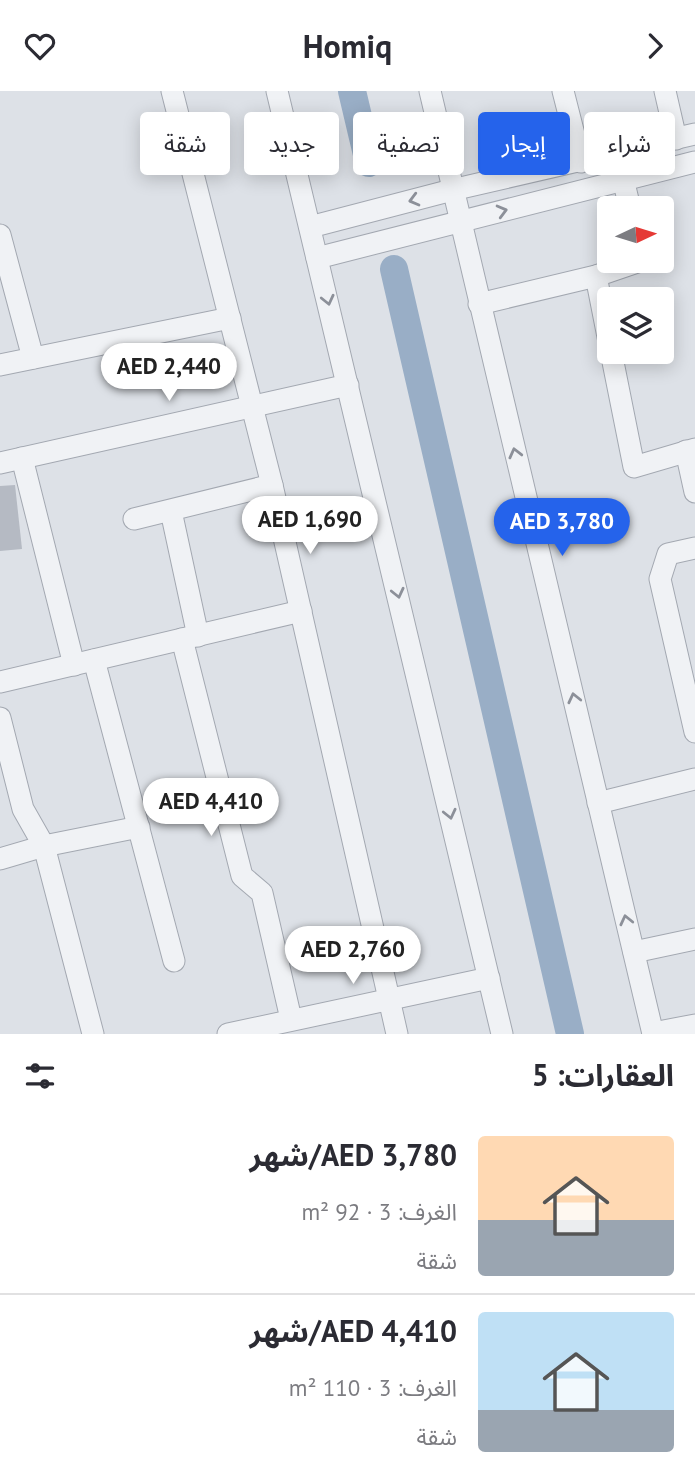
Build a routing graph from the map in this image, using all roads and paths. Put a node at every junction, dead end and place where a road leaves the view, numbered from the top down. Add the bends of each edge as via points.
1 (172, 91) edge
2 (277, 91) edge
3 (430, 91) edge
4 (563, 91) edge
5 (665, 91) edge
6 (685, 136) edge
7 (581, 162) junction
8 (695, 162) edge
9 (624, 179) junction
10 (452, 190) junction
11 (628, 196) edge
12 (460, 222) junction
13 (310, 227) junction
14 (0, 235) edge
15 (317, 258) junction
16 (605, 273) edge
17 (596, 276) junction
18 (598, 287) edge
19 (479, 304) junction
20 (230, 317) junction
21 (33, 358) junction
22 (613, 364) edge
23 (0, 365) edge
24 (348, 385) junction
25 (252, 405) junction
26 (690, 450) edge
27 (22, 459) junction
28 (0, 463) edge
29 (272, 485) junction
30 (695, 492) edge
31 (171, 511) junction
32 (134, 519) dead end
33 (695, 548) edge
34 (302, 611) junction
35 (190, 638) junction
36 (84, 662) junction
37 (0, 682) edge
38 (0, 718) edge
39 (695, 732) edge
40 (695, 779) edge
41 (598, 803) junction
42 (139, 827) junction
43 (44, 846) junction
44 (0, 859) edge
45 (695, 939) edge
46 (634, 952) junction
47 (174, 961) dead end
48 (489, 978) junction
49 (390, 1001) junction
50 (291, 1019) junction
51 (695, 1025) edge
52 (93, 1034) edge
53 (228, 1034) edge
54 (397, 1034) edge
55 (502, 1034) edge
56 (653, 1034) edge

1 - 20 street
2 - 13 street
3 - 10 street
4 - 7 street
5 - 6 street
6 - 7 street
7 - 10 street
8 - 9 street
9 - 11 street
12 -> 9 street
10 - 12 street
10 -> 13 street
12 - 15 street
12 - 19 street
13 - 15 street
14 - 21 street
15 -> 24 street
16 - 17 street
17 - 18 street
17 - 19 street
41 -> 19 street
20 - 21 street
20 - 25 street
21 - 23 street
22 - 26 street via 634,467
24 - 25 street
24 -> 48 street
25 - 27 street
25 - 29 street
26 - 30 street
27 - 28 street
27 - 36 street
29 - 31 street
29 - 34 street
31 - 32 street
31 - 35 street
33 - 39 street via 668,554 660,579
34 - 35 street
34 - 49 street
35 - 36 street
35 - 50 street via 242,876 262,893
36 - 37 street
36 - 42 street
38 - 43 street via 23,809
40 - 41 street
46 -> 41 street
42 - 43 street
42 - 47 street
43 - 44 street
43 - 52 street
45 - 46 street
46 - 56 street
48 - 49 street
48 - 55 street
49 - 50 street
49 - 54 street
50 - 53 street
51 - 56 street

